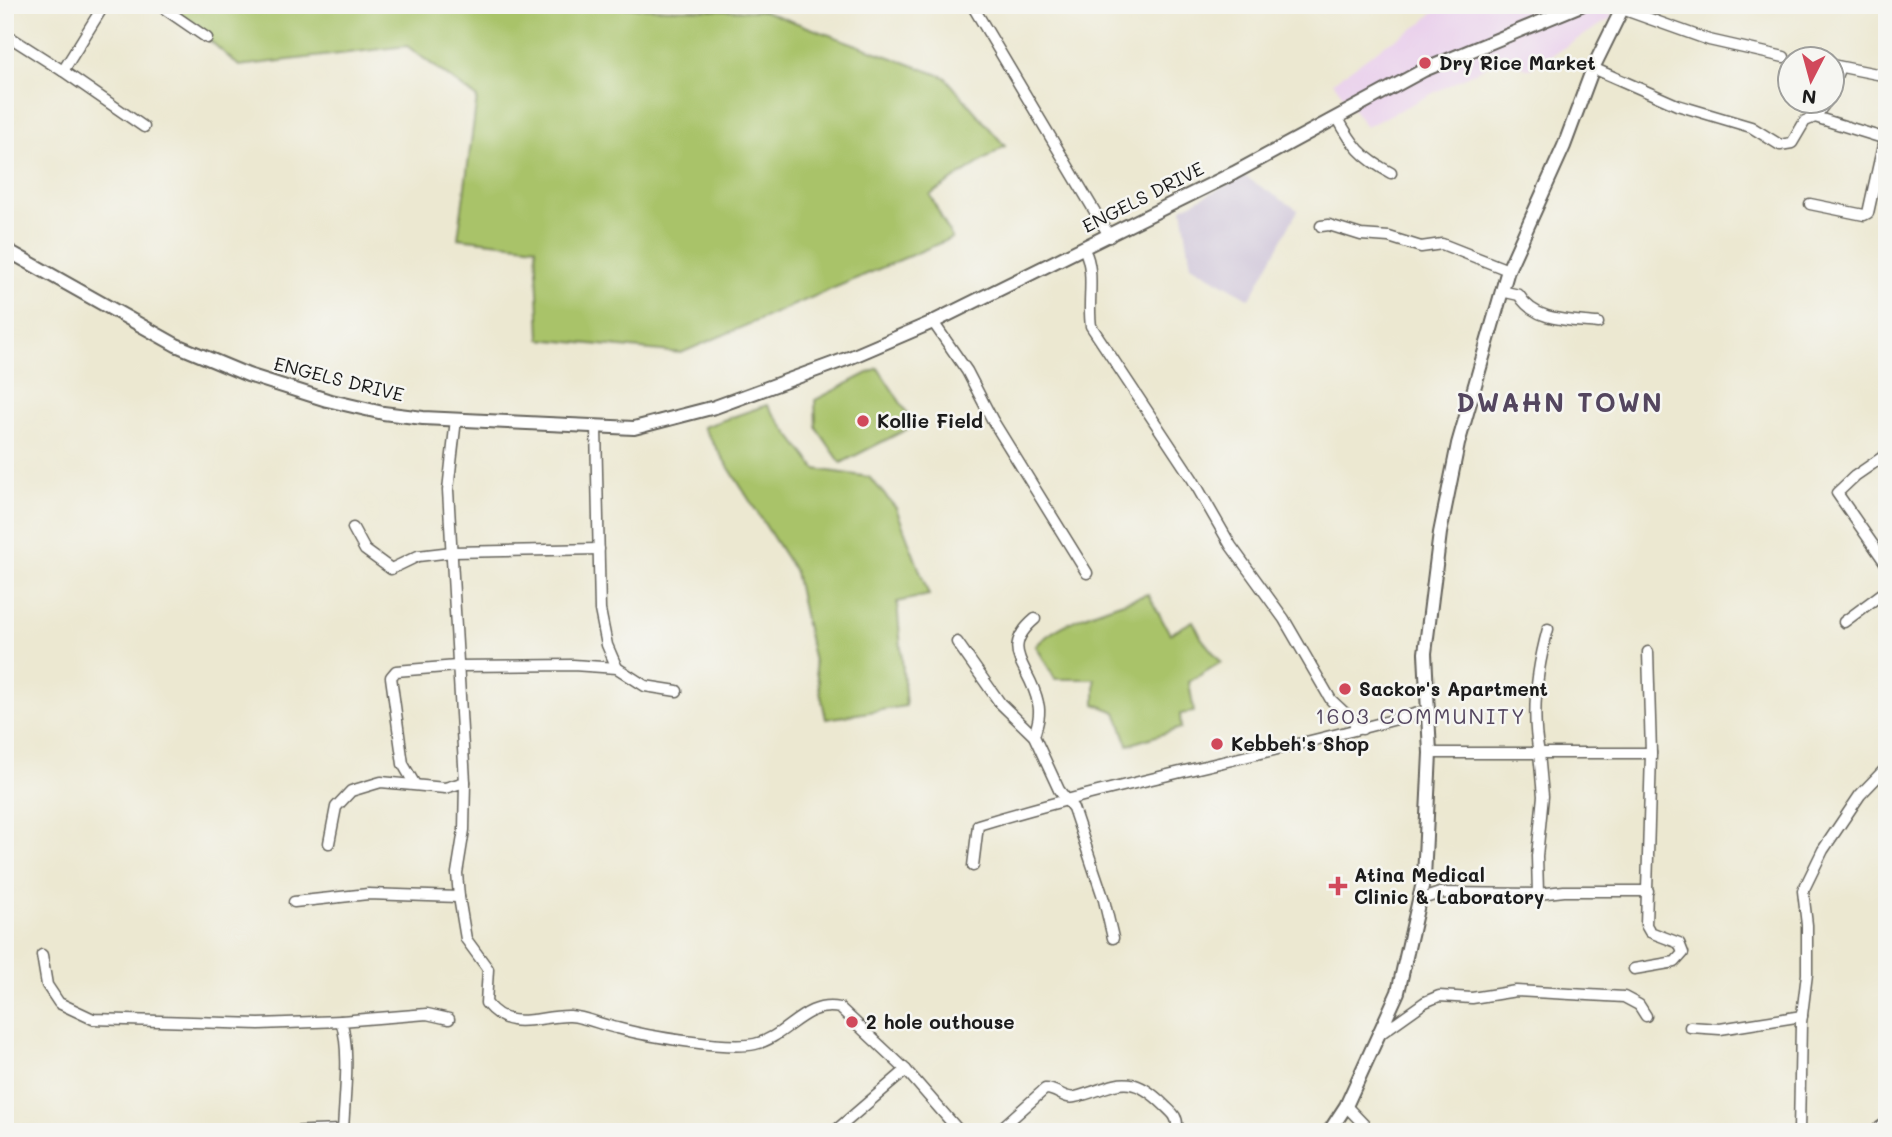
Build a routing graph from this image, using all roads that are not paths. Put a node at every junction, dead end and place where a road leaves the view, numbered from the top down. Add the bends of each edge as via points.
1 (104, 5) edge
2 (159, 5) edge
3 (972, 5) edge
4 (1581, 5) edge
5 (1623, 7) edge
6 (5, 34) edge
7 (207, 38) dead end
8 (1776, 55) edge
9 (1593, 68) junction
10 (1846, 68) edge
11 (63, 71) junction
12 (1887, 76) edge
13 (1337, 117) junction
14 (1815, 117) joint
15 (144, 127) dead end
16 (1885, 132) edge
17 (1391, 173) dead end
18 (1810, 204) dead end
19 (1321, 226) dead end
20 (1110, 237) junction
21 (1084, 248) junction
22 (5, 249) edge
23 (1508, 270) junction
24 (1501, 291) junction
25 (933, 322) junction
26 (1598, 323) dead end
27 (456, 419) junction
28 (596, 427) junction
29 (1887, 454) edge
30 (353, 528) dead end
31 (599, 549) junction
32 (452, 552) junction
33 (1887, 565) edge
34 (1087, 573) dead end
35 (1887, 590) edge
36 (1035, 618) dead end
37 (1844, 622) dead end
38 (1548, 629) dead end
39 (957, 642) dead end
40 (1648, 652) dead end
41 (457, 666) junction
42 (617, 668) junction
43 (677, 691) dead end
44 (1429, 710) junction
45 (1362, 729) junction
46 (1034, 736) junction
47 (1430, 753) junction
48 (1539, 753) junction
49 (1651, 753) junction
50 (1887, 767) edge
51 (465, 782) junction
52 (414, 783) junction
53 (1065, 799) junction
54 (329, 843) dead end
55 (973, 866) dead end
56 (1648, 891) junction
57 (1538, 894) junction
58 (459, 897) junction
59 (1419, 900) junction
60 (294, 902) dead end
61 (1113, 938) dead end
62 (42, 955) dead end
63 (1634, 969) dead end
64 (1646, 1016) dead end
65 (1802, 1016) junction
66 (449, 1019) dead end
67 (341, 1021) junction
68 (1690, 1027) dead end
69 (1379, 1035) junction
70 (906, 1070) junction
71 (1346, 1106) junction
72 (1887, 1122) edge
73 (343, 1131) edge
74 (282, 1132) edge
75 (834, 1132) edge
76 (960, 1132) edge
77 (997, 1132) edge
78 (1172, 1132) edge
79 (1329, 1132) edge
80 (1371, 1132) edge
81 (1799, 1132) edge
82 (1872, 1132) edge

1 - 11 street
2 - 7 street
3 - 20 street
4 - 13 street, ENGELS DRIVE via 1445,60
5 - 8 street via 1709,40
5 - 9 street
6 - 11 street
9 - 14 street via 1677,105 1751,127 1780,145 1792,144 1805,121
9 - 23 street via 1564,146
10 - 12 street
11 - 15 street
13 - 17 street via 1354,148
13 - 20 street, ENGELS DRIVE
14 - 16 street
16 - 18 street via 1868,213
19 - 23 street via 1421,247 1442,244
20 - 21 street, ENGELS DRIVE
21 - 25 street, ENGELS DRIVE
21 - 45 street via 1090,261 1091,326 1231,546 1284,619 1331,701
22 - 27 street, ENGELS DRIVE via 176,345 248,375 383,414
23 - 24 street
24 - 26 street via 1519,295 1528,309 1537,313 1562,321
24 - 44 street via 1458,444 1440,533 1425,653
25 - 28 street, ENGELS DRIVE via 715,407 634,428
25 - 34 street
27 - 28 street, ENGELS DRIVE
27 - 32 street via 448,490
28 - 31 street
29 - 33 street via 1837,493
30 - 32 street via 365,550 391,569 418,556
31 - 32 street
31 - 42 street via 600,610
32 - 41 street
35 - 37 street
36 - 46 street via 1017,640 1039,704
38 - 48 street via 1539,661 1534,717
39 - 46 street via 1000,703
40 - 49 street
41 - 42 street
41 - 51 street
41 - 52 street via 396,671 391,677 403,764
42 - 43 street via 645,686
44 - 45 street
44 - 47 street
45 - 53 street
46 - 53 street
47 - 48 street
47 - 59 street
48 - 49 street
48 - 57 street via 1543,796
49 - 56 street
50 - 65 street via 1860,795 1803,891 1808,925
51 - 52 street via 445,789
51 - 58 street
52 - 54 street via 381,782 351,791 336,807
53 - 55 street via 978,825
53 - 61 street via 1083,830
56 - 57 street
56 - 63 street via 1646,925 1650,932 1679,943 1683,953 1675,962
57 - 59 street via 1440,893
58 - 60 street via 368,894
58 - 70 street via 466,939 488,969 486,1003 497,1017 514,1021 571,1016 620,1029 753,1045 825,1004 846,1011
59 - 69 street via 1398,992
62 - 67 street via 47,985 59,1003 93,1019 259,1024
64 - 69 street via 1639,1004 1624,997 1516,990 1472,998 1439,996
65 - 68 street via 1720,1028
65 - 81 street
66 - 67 street via 427,1014
67 - 73 street via 346,1037
69 - 71 street
70 - 75 street
70 - 76 street
71 - 79 street
71 - 80 street
72 - 82 street
73 - 74 street
77 - 78 street via 1045,1089 1075,1097 1110,1083 1139,1086 1156,1097 1175,1116 1177,1127

